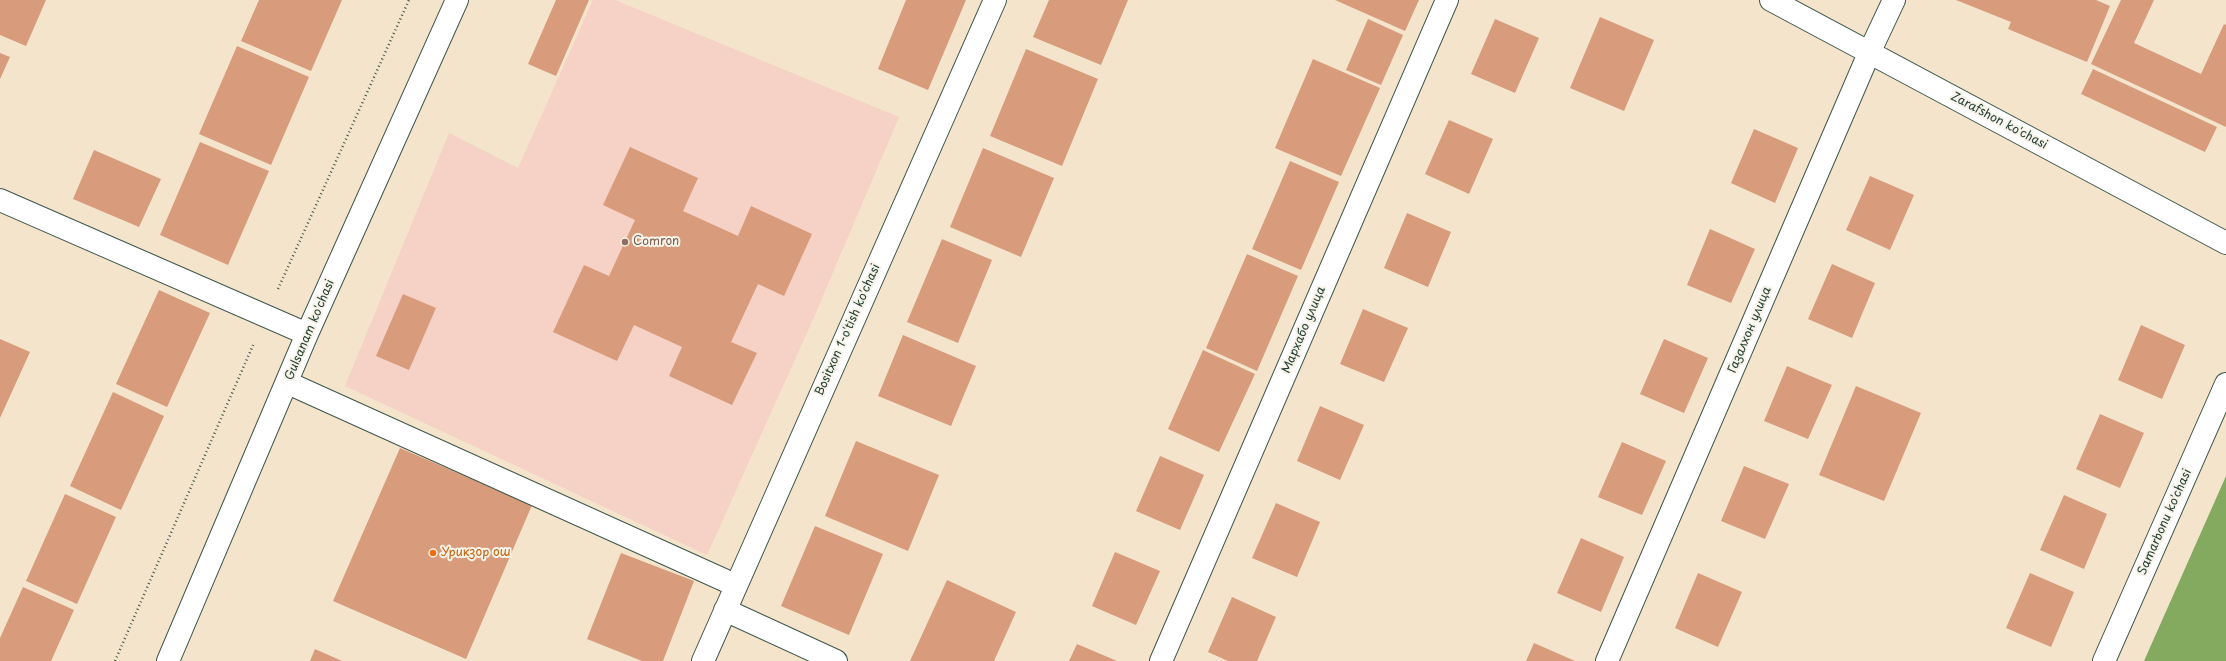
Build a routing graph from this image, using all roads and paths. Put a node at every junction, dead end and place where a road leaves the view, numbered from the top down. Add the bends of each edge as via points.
1 (457, 0) edge
2 (995, 0) edge
3 (1447, 0) edge
4 (1771, 0) edge
5 (1894, 0) edge
6 (1870, 51) junction
7 (0, 200) edge
8 (2226, 243) edge
9 (308, 334) junction
10 (288, 382) junction
11 (2226, 384) edge
12 (735, 585) junction
13 (725, 610) junction
14 (168, 661) edge
15 (703, 661) edge
16 (836, 661) edge
17 (1160, 661) edge
18 (1607, 661) edge
19 (2104, 661) edge

1 - 9 street, Gulsanam ko'chasi
2 - 12 street, Bositxon 1-o'tish ko'chasi
3 - 17 street, Мархабо улица
4 - 6 street, Zarafshon ko'chasi
5 - 6 street, Газалхон улица
6 - 8 street, Zarafshon ko'chasi
6 - 18 street, Газалхон улица
7 - 9 street
9 - 10 street, Gulsanam ko'chasi
10 - 12 street
10 - 14 street, Gulsanam ko'chasi
11 - 19 street, Samarbonu ko'chasi
12 - 13 street, Bositxon 1-o'tish ko'chasi
13 - 15 street, Bositxon 1-o'tish ko'chasi
13 - 16 street

